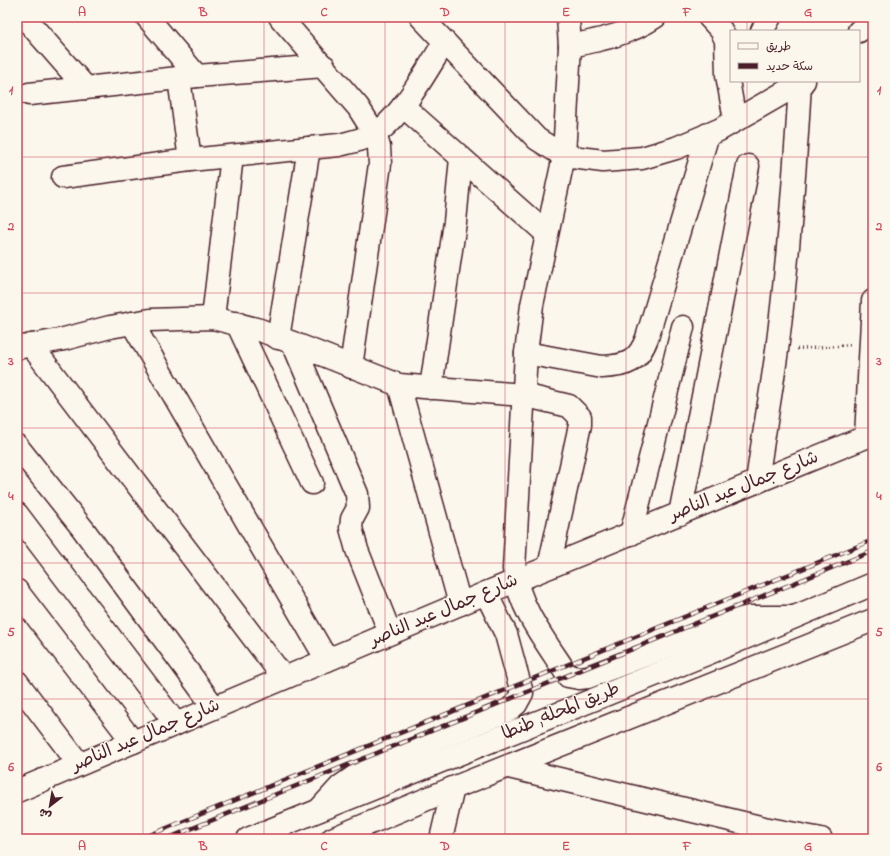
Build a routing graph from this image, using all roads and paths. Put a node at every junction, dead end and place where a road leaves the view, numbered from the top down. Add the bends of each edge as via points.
1 (24, 17) edge
2 (147, 17) edge
3 (280, 17) edge
4 (421, 17) edge
5 (568, 17) edge
6 (655, 17) edge
7 (710, 17) edge
8 (770, 17) edge
9 (873, 18) edge
10 (763, 30) edge
11 (860, 30) edge
12 (444, 43) junction
13 (570, 46) junction
14 (729, 59) edge
15 (324, 66) junction
16 (188, 77) junction
17 (802, 82) edge
18 (86, 88) junction
19 (29, 94) dead end
20 (403, 106) junction
21 (735, 120) junction
22 (375, 134) junction
23 (708, 134) junction
24 (309, 148) junction
25 (232, 156) junction
26 (564, 156) junction
27 (461, 158) junction
28 (190, 160) junction
29 (748, 166) dead end
30 (63, 176) dead end
31 (547, 234) junction
32 (873, 301) edge
33 (213, 318) junction
34 (132, 323) junction
35 (237, 323) junction
36 (684, 327) dead end
37 (286, 340) junction
38 (870, 344) junction
39 (24, 346) edge
40 (777, 351) junction
41 (526, 353) junction
42 (351, 367) junction
43 (399, 385) junction
44 (431, 388) junction
45 (523, 395) junction
46 (870, 435) edge
47 (17, 446) edge
48 (757, 482) junction
49 (312, 483) dead end
50 (17, 514) edge
51 (680, 514) junction
52 (631, 534) junction
53 (549, 567) junction
54 (873, 584) edge
55 (518, 588) junction
56 (17, 592) edge
57 (489, 599) junction
58 (460, 604) junction
59 (794, 617) junction
60 (873, 620) edge
61 (390, 633) junction
62 (327, 660) junction
63 (284, 678) junction
64 (17, 682) edge
65 (214, 707) junction
66 (176, 724) junction
67 (134, 742) junction
68 (79, 764) junction
69 (509, 767) junction
70 (19, 786) edge
71 (453, 788) junction
72 (319, 810) junction
73 (248, 839) edge
74 (332, 839) edge
75 (441, 839) edge
76 (821, 839) edge

1 - 18 main road
2 - 16 main road
3 - 15 main road
4 - 12 main road
5 - 13 main road
6 - 13 main road via 629,31
7 - 14 main road via 726,40
8 - 10 main road
9 - 11 main road
12 - 20 main road
12 - 26 main road via 537,139
13 - 26 main road
14 - 21 main road via 727,75
15 - 16 main road
15 - 22 main road
16 - 18 main road
16 - 28 main road
17 - 21 main road
17 - 40 main road
18 - 19 main road
20 - 22 main road
20 - 27 main road
21 - 23 main road
22 - 24 main road via 339,145
22 - 42 main road via 380,164
23 - 26 main road via 676,148 642,158 604,161
23 - 41 main road via 647,338 638,354 630,363 602,367
24 - 25 main road
24 - 37 main road
25 - 28 main road
25 - 33 main road
26 - 31 main road
27 - 31 main road
27 - 44 main road via 455,222
28 - 30 main road
29 - 51 main road
31 - 41 main road via 532,305
32 - 38 main road
33 - 34 main road
33 - 35 main road
34 - 39 main road
34 - 62 main road
35 - 37 main road
35 - 49 main road
36 - 52 main road
37 - 42 main road
37 - 61 main road via 357,494 358,502 352,519 352,532
38 - 40 path
38 - 46 main road
39 - 63 main road
40 - 48 main road
41 - 45 main road
42 - 43 main road
43 - 44 main road
43 - 58 main road
44 - 45 main road
45 - 53 main road via 569,406 580,417
45 - 55 main road via 514,569
46 - 48 main road, شارع جمال عبد الناصر
47 - 65 main road via 83,529
48 - 51 main road, شارع جمال عبد الناصر
50 - 66 main road
51 - 52 main road, شارع جمال عبد الناصر
52 - 53 main road, شارع جمال عبد الناصر
53 - 55 main road, شارع جمال عبد الناصر
54 - 59 main road, طريق المحله, طنطا
55 - 57 main road, شارع جمال عبد الناصر
55 - 59 main road via 533,622 568,676 579,678 588,677 736,620 750,617
56 - 67 main road
57 - 58 main road, شارع جمال عبد الناصر
57 - 72 main road via 506,634 522,693 516,704 509,710 385,761 354,777 341,786
58 - 61 main road, شارع جمال عبد الناصر
59 - 72 main road, طريق المحله, طنطا
60 - 69 main road, طريق المحله, طنطا
61 - 62 main road, شارع جمال عبد الناصر
62 - 63 main road, شارع جمال عبد الناصر
63 - 65 main road, شارع جمال عبد الناصر
64 - 68 main road
65 - 66 main road, شارع جمال عبد الناصر
66 - 67 main road, شارع جمال عبد الناصر
67 - 68 main road, شارع جمال عبد الناصر
68 - 70 main road, شارع جمال عبد الناصر
69 - 71 main road, طريق المحله, طنطا
69 - 76 main road via 764,828
71 - 74 main road, طريق المحله, طنطا
71 - 75 main road
72 - 73 main road, طريق المحله, طنطا

